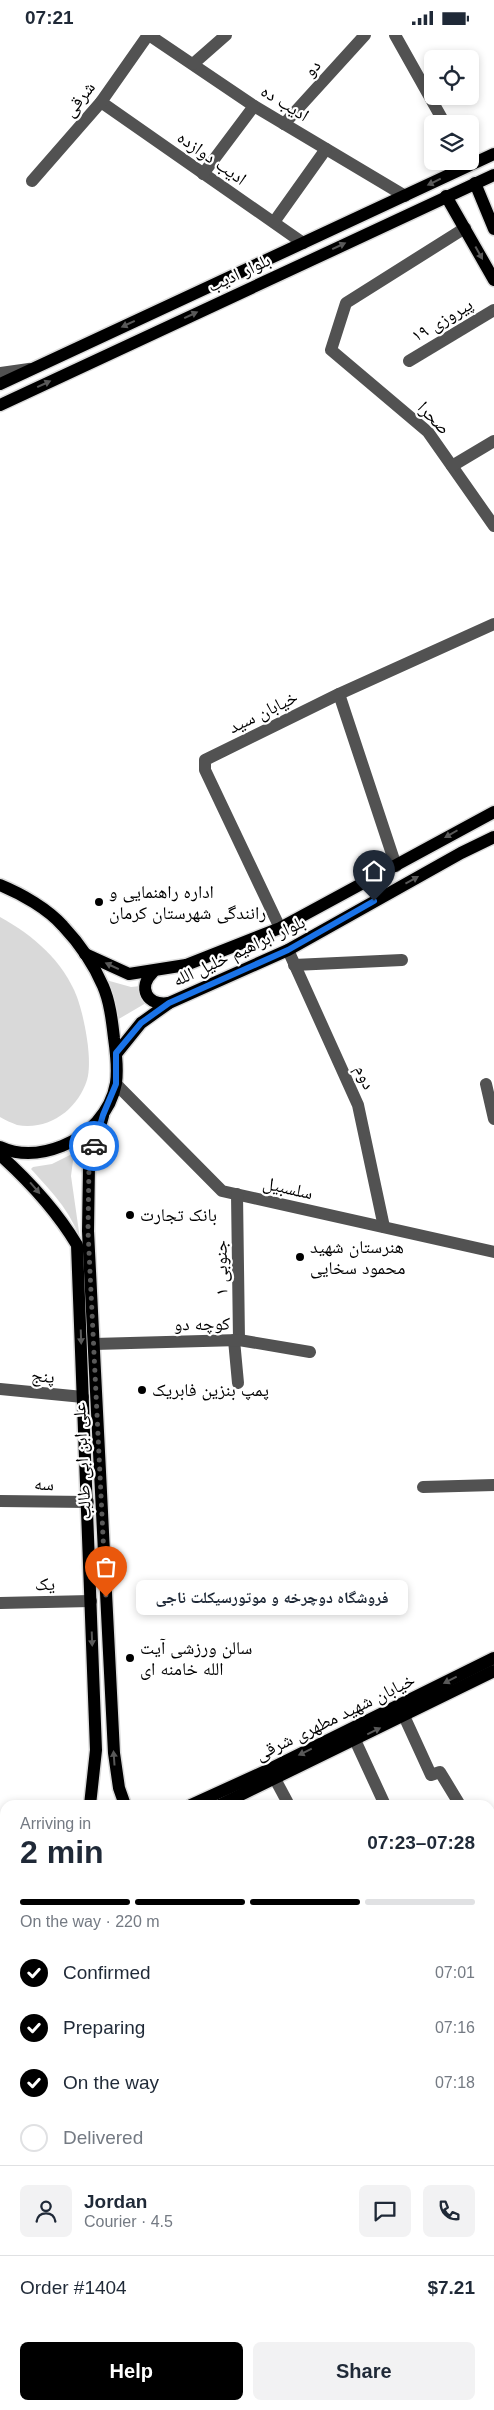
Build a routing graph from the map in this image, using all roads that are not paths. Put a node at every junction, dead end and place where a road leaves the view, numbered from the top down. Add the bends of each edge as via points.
1 (148, 35) edge
2 (226, 35) edge
3 (365, 35) edge
4 (395, 35) edge
5 (193, 64) junction
6 (101, 102) junction
7 (254, 105) junction
8 (439, 115) edge
9 (284, 124) junction
10 (326, 149) junction
11 (494, 154) edge
12 (479, 159) edge
13 (455, 170) edge
14 (204, 174) junction
15 (494, 175) edge
16 (32, 181) dead end
17 (475, 183) junction
18 (405, 196) junction
19 (446, 196) junction
20 (274, 222) junction
21 (465, 228) junction
22 (494, 229) edge
23 (303, 243) junction
24 (494, 280) edge
25 (494, 310) edge
26 (409, 361) dead end
27 (32, 369) junction
28 (0, 373) edge
29 (0, 384) edge
30 (0, 405) edge
31 (494, 441) edge
32 (452, 466) junction
33 (494, 526) edge
34 (494, 624) edge
35 (339, 694) junction
36 (494, 812) edge
37 (494, 837) edge
38 (396, 866) junction
39 (0, 885) edge
40 (280, 928) junction
41 (288, 950) junction
42 (85, 954) junction
43 (402, 960) dead end
44 (294, 965) junction
45 (153, 972) junction
46 (169, 1003) junction
47 (116, 1053) junction
48 (116, 1084) junction
49 (486, 1084) dead end
50 (103, 1115) junction
51 (494, 1119) edge
52 (0, 1147) edge
53 (0, 1155) edge
54 (237, 1194) junction
55 (384, 1227) junction
56 (494, 1252) edge
57 (237, 1340) junction
58 (94, 1344) junction
59 (310, 1352) dead end
60 (238, 1383) dead end
61 (0, 1389) edge
62 (84, 1397) junction
63 (494, 1485) edge
64 (423, 1487) dead end
65 (0, 1501) edge
66 (88, 1502) junction
67 (91, 1601) junction
68 (0, 1603) edge
69 (494, 1658) edge
70 (494, 1671) edge
71 (404, 1716) junction
72 (355, 1740) junction
73 (275, 1779) junction
74 (91, 1800) edge
75 (123, 1800) edge
76 (202, 1800) edge
77 (231, 1800) edge
78 (286, 1800) edge
79 (383, 1800) edge
80 (457, 1800) edge

1 - 5 street, ادیب ده
1 - 6 street, شرقی
2 - 5 street
3 - 9 street, دو
4 - 8 street
5 - 7 street, ادیب ده
6 - 14 street, ادیب دوازده
6 - 16 street, شرقی
7 - 9 street, ادیب ده
7 - 14 street
9 - 10 street, ادیب ده
10 - 18 street, ادیب ده
10 - 20 street
11 - 12 main road, بلوار ادیب
13 -> 18 main road, بلوار ادیب
14 - 20 street, ادیب دوازده
15 - 17 main road, بلوار ادیب
17 - 19 main road, بلوار ادیب
17 - 22 main road
18 - 23 main road, بلوار ادیب
19 - 21 main road
30 -> 19 main road, بلوار ادیب
20 - 23 street, ادیب دوازده
21 -> 24 main road
21 - 32 street, صحرا via 346,303 331,350 428,432
23 -> 27 main road, بلوار ادیب
25 - 26 street, پیروزی ۱۹
27 - 28 street
27 - 29 main road, بلوار ادیب
31 - 32 street
32 - 33 street, صحرا
34 - 35 street
35 - 38 street
35 - 40 street, خیابان سید via 205,760 205,770
36 -> 38 main road, بلوار ابراهیم خلیل الله
41 -> 37 main road, بلوار ابراهیم خلیل الله
38 - 40 main road, بلوار ابراهیم خلیل الله
39 - 42 main road via 36,904 62,925
40 - 45 main road, بلوار ابراهیم خلیل الله via 186,965
41 - 44 street, دوم
41 - 46 main road, بلوار ابراهیم خلیل الله
45 -> 42 main road, بلوار ابراهیم خلیل الله via 129,974
42 - 47 main road via 103,986 112,1019
43 - 44 street
44 - 55 street, دوم via 358,1105
45 - 46 main road via 147,978 146,995 160,1004
46 - 47 main road, بلوار ابراهیم خلیل الله via 141,1023
47 - 48 main road
48 - 50 main road
48 - 54 street, سلسبیل via 222,1191
49 - 51 street
50 - 52 main road via 78,1140 46,1153 12,1153
50 - 58 main road, علی ابن ابی طالب via 89,1166 88,1231
53 -> 62 main road, علی ابن ابی طالب via 44,1198 77,1245
54 - 55 street, سلسبیل
54 - 57 street, جنوبی ۱
55 - 56 street, سلسبیل
57 - 58 street, کوچه دو
57 - 59 street, کوچه دو
57 - 60 street, جنوبی ۱
75 -> 58 main road, علی ابن ابی طالب via 114,1753
61 - 62 street, پنج
62 - 66 main road, علی ابن ابی طالب
63 - 64 street
65 - 66 street, سه
66 - 67 main road, علی ابن ابی طالب
67 - 68 street, یک
67 -> 74 main road, علی ابن ابی طالب via 96,1750
69 -> 76 main road, خیابان شهید مطهری شرقی
70 - 71 main road, خیابان شهید مطهری شرقی
72 -> 71 main road, خیابان شهید مطهری شرقی
71 - 80 street via 431,1775 440,1772
72 - 73 main road, خیابان شهید مطهری شرقی
72 - 79 street
73 - 77 main road, خیابان شهید مطهری شرقی
73 - 78 street

